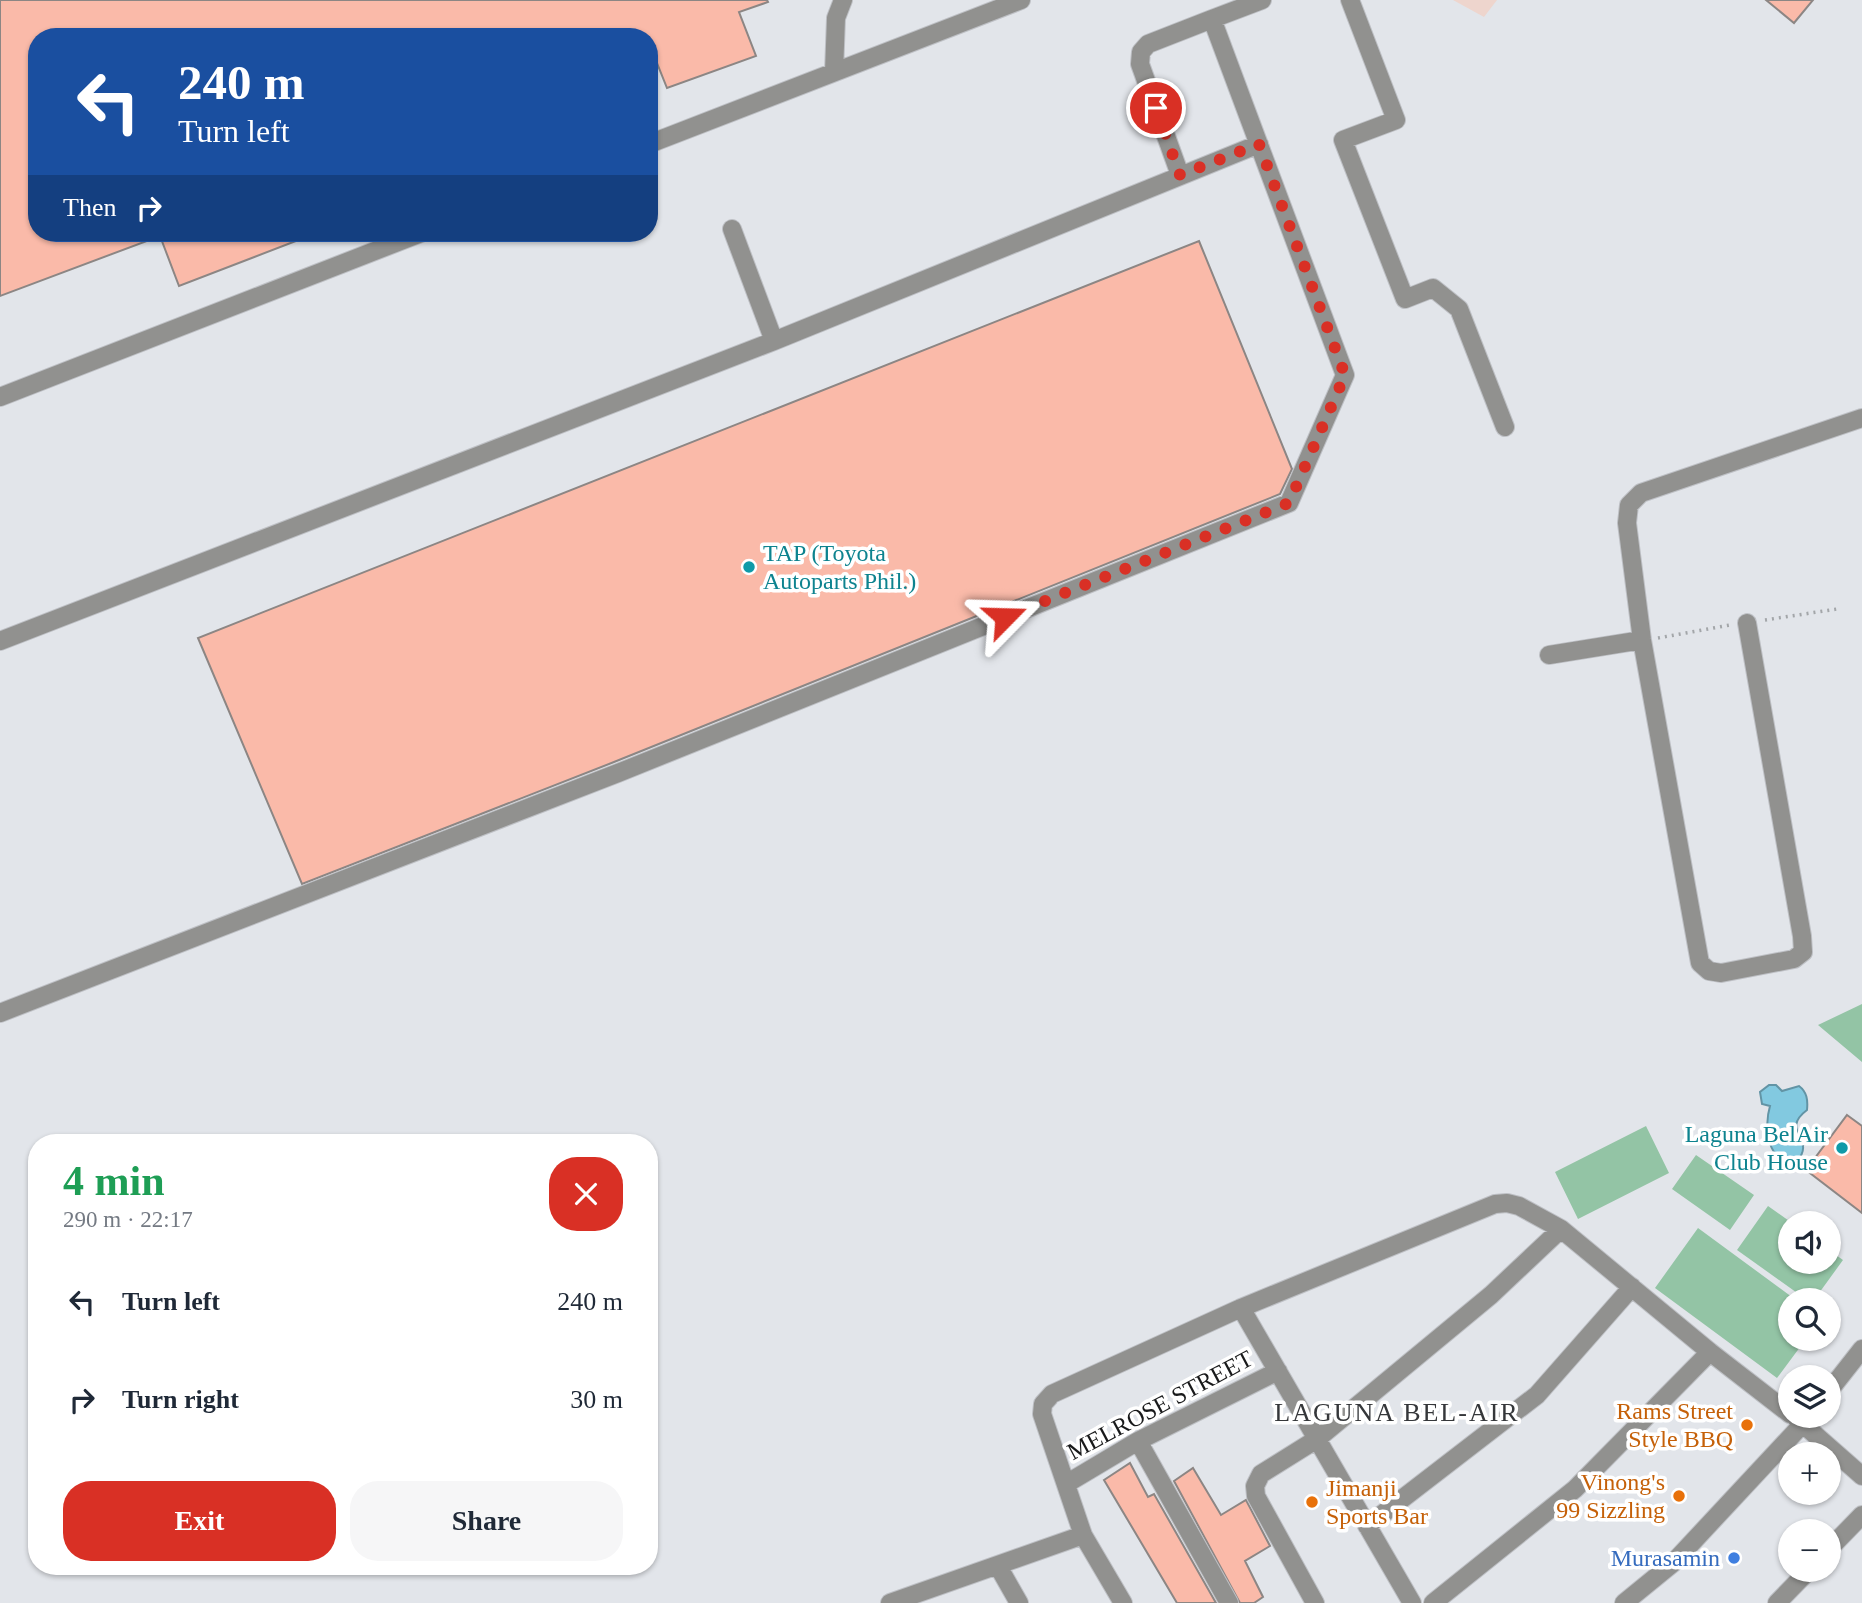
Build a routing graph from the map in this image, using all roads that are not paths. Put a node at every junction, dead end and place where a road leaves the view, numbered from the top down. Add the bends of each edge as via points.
1 (843, 0) edge
2 (1021, 0) edge
3 (1262, 0) edge
4 (1350, 0) edge
5 (1212, 19) junction
6 (834, 72) junction
7 (658, 140) edge
8 (1259, 144) junction
9 (1180, 175) junction
10 (732, 229) dead end
11 (398, 242) edge
12 (774, 341) junction
13 (0, 397) edge
14 (1862, 418) edge
15 (1505, 427) dead end
16 (1747, 622) dead end
17 (1642, 640) junction
18 (0, 641) edge
19 (1549, 655) dead end
20 (0, 1013) edge
21 (1560, 1228) junction
22 (1632, 1287) junction
23 (1241, 1308) junction
24 (1862, 1349) edge
25 (1710, 1352) junction
26 (1278, 1370) junction
27 (1841, 1376) edge
28 (1778, 1402) edge
29 (1790, 1428) edge
30 (1811, 1428) edge
31 (1317, 1438) junction
32 (1138, 1441) junction
33 (1862, 1476) edge
34 (1066, 1483) junction
35 (1862, 1515) edge
36 (1367, 1526) junction
37 (1083, 1535) junction
38 (1841, 1537) edge
39 (998, 1566) junction
40 (1797, 1582) edge
41 (921, 1597) edge
42 (890, 1603) edge
43 (1019, 1603) edge
44 (1124, 1603) edge
45 (1229, 1603) edge
46 (1315, 1603) edge
47 (1412, 1603) edge
48 (1433, 1603) edge
49 (1625, 1603) edge
50 (1777, 1603) edge

1 - 6 street via 836,18
2 - 6 street
3 - 5 street
4 - 15 street via 1396,120 1343,140 1405,299 1433,288 1459,309
5 - 8 street
5 - 9 street via 1148,44 1141,52 1140,64
6 - 7 street
8 - 9 street
8 - 20 street via 1345,375 1289,503 631,768
9 - 12 street
10 - 12 street
11 - 13 street
12 - 18 street
14 - 17 street via 1641,493 1629,505 1627,523
16 - 17 street via 1803,952 1794,959 1721,973 1700,963
17 - 19 street
21 - 22 street
21 - 23 street via 1519,1206 1495,1204
21 - 31 street via 1491,1296
22 - 25 street
22 - 36 street via 1537,1395
23 - 26 street
23 - 34 street via 1052,1394 1043,1404 1042,1414
24 - 27 street
25 - 28 street
25 - 48 street via 1576,1489
26 - 31 street
26 - 32 street, MELROSE STREET
29 - 49 street via 1673,1563
30 - 33 street
31 - 36 street
31 - 46 street via 1261,1474 1255,1486 1256,1496
32 - 34 street, MELROSE STREET
32 - 45 street
34 - 37 street
35 - 38 street
36 - 47 street
37 - 39 street
37 - 44 street
39 - 41 street
39 - 43 street
40 - 50 street
41 - 42 street

